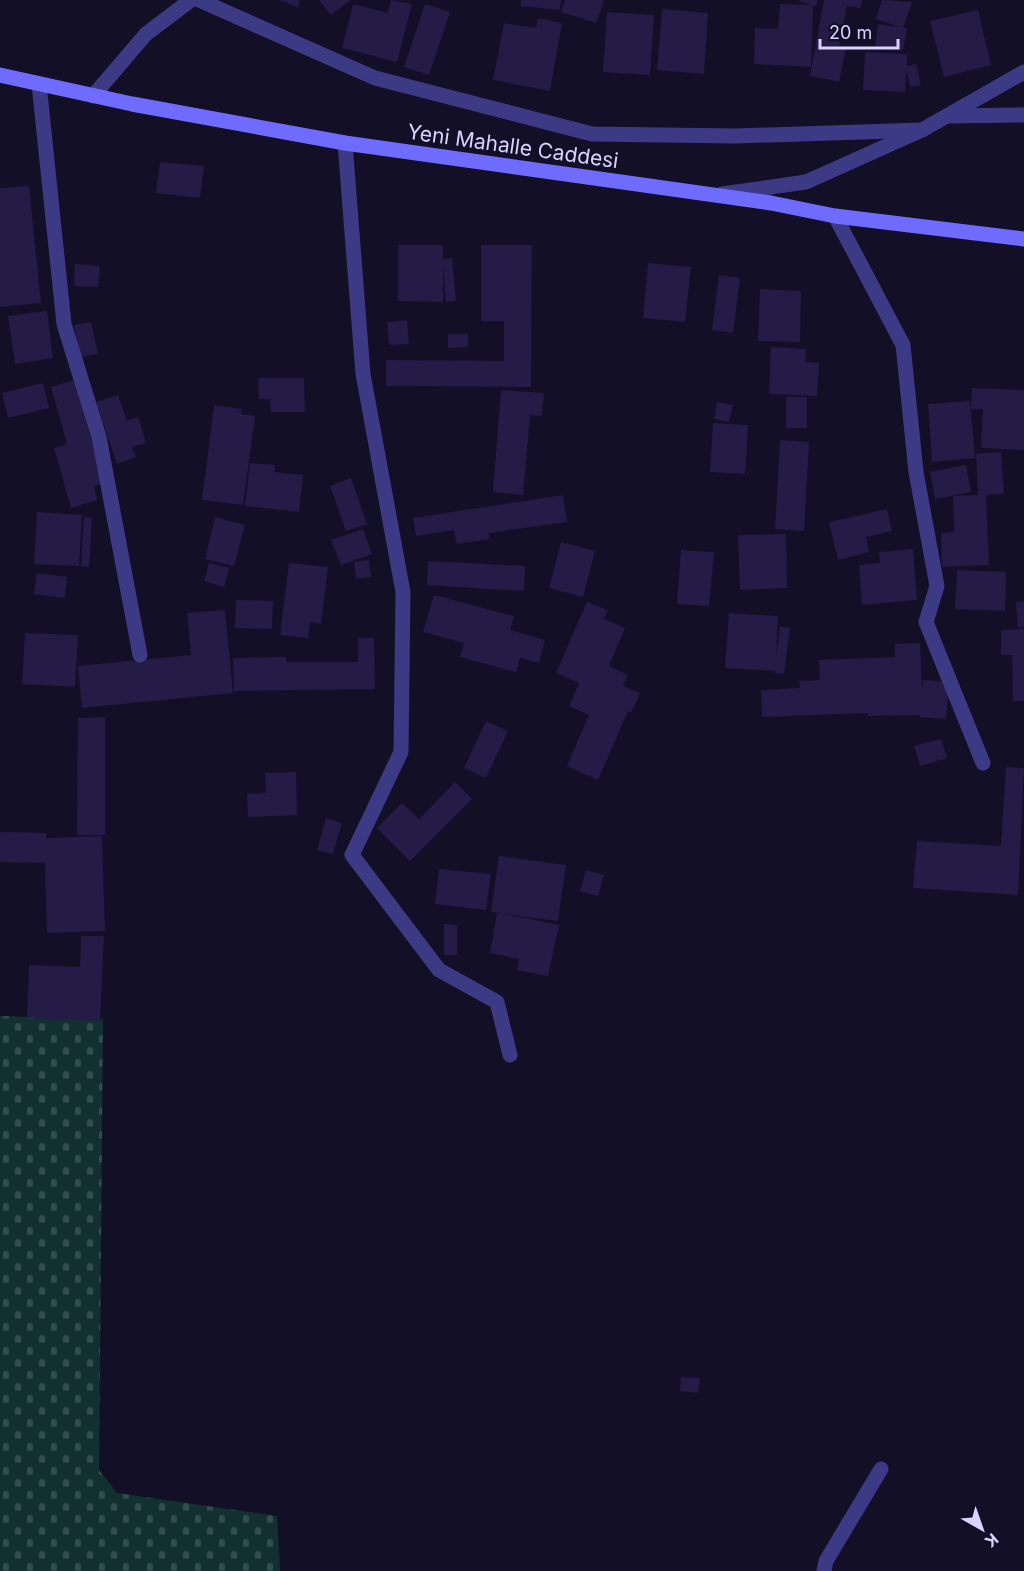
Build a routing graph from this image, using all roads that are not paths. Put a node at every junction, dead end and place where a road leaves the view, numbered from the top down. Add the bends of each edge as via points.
1 (191, 0) edge
2 (199, 0) edge
3 (1024, 72) edge
4 (0, 75) edge
5 (39, 84) junction
6 (93, 96) junction
7 (1024, 115) edge
8 (948, 116) junction
9 (922, 130) junction
10 (345, 143) junction
11 (713, 195) junction
12 (835, 216) junction
13 (1024, 239) edge
14 (140, 655) dead end
15 (983, 763) dead end
16 (510, 1054) dead end
17 (881, 1469) dead end
18 (824, 1571) edge

1 - 6 street via 146,34
2 - 9 street via 375,78 592,134 735,136
3 - 8 street
4 - 5 street, Yeni Mahalle Caddesi
5 - 6 street, Yeni Mahalle Caddesi
5 - 14 street via 64,324 99,437
6 - 10 street, Yeni Mahalle Caddesi
7 - 8 street
8 - 9 street
9 - 11 street via 806,182
10 - 11 street, Yeni Mahalle Caddesi
10 - 16 street via 363,374 403,592 401,752 352,855 439,970 497,1002
11 - 12 street, Yeni Mahalle Caddesi
12 - 13 street, Yeni Mahalle Caddesi
12 - 15 street via 903,345 916,472 938,586 926,622
17 - 18 street via 826,1561

